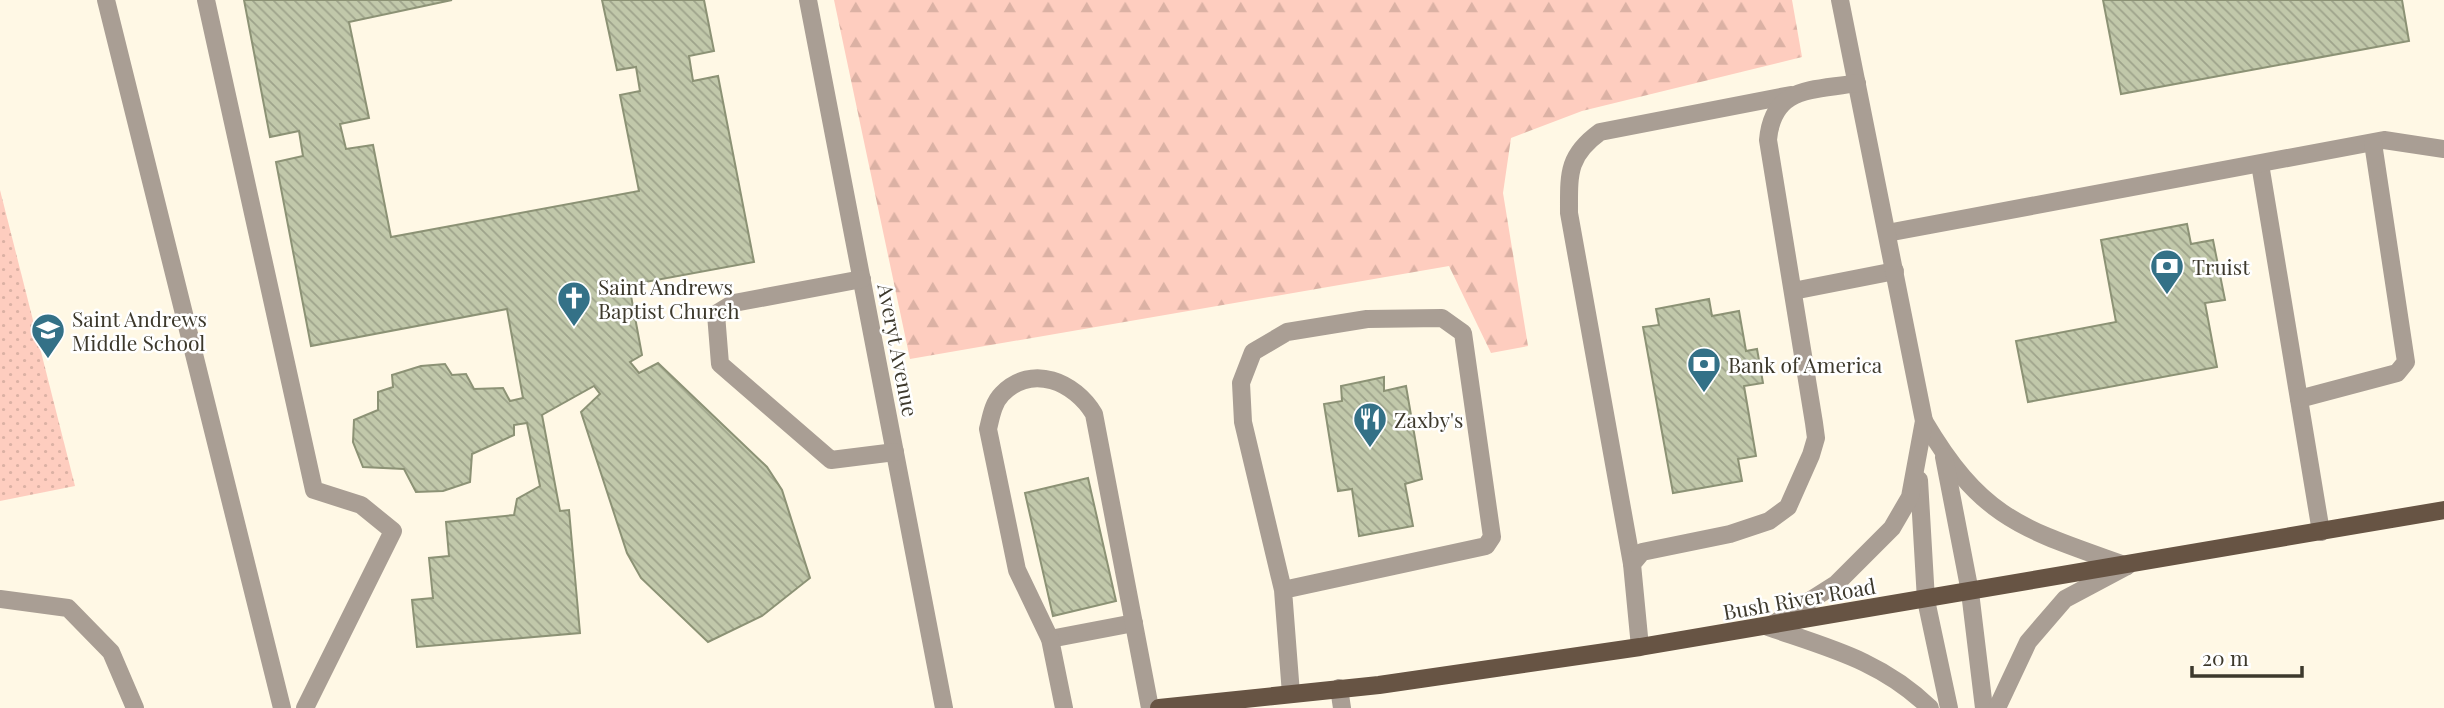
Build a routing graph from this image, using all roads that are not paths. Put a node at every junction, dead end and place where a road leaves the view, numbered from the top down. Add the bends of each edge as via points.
1 (106, 0) edge
2 (206, 0) edge
3 (807, 0) edge
4 (1840, 0) edge
5 (1857, 83) junction
6 (1791, 95) junction
7 (2373, 143) junction
8 (2444, 149) edge
9 (2260, 164) junction
10 (1887, 233) junction
11 (1895, 271) junction
12 (862, 279) junction
13 (1793, 291) junction
14 (2299, 399) junction
15 (1924, 421) junction
16 (895, 452) junction
17 (1943, 454) junction
18 (1918, 466) junction
19 (2444, 509) edge
20 (2321, 532) junction
21 (1632, 564) junction
22 (2127, 566) junction
23 (1283, 590) junction
24 (1970, 592) junction
25 (0, 598) edge
26 (1926, 600) junction
27 (1134, 623) junction
28 (1768, 627) junction
29 (1050, 639) junction
30 (1640, 648) junction
31 (1339, 688) junction
32 (1291, 694) junction
33 (135, 708) edge
34 (282, 708) edge
35 (305, 708) edge
36 (944, 708) edge
37 (1064, 708) edge
38 (1150, 708) edge
39 (1159, 708) edge
40 (1342, 708) edge
41 (1930, 708) edge
42 (1949, 708) edge
43 (1984, 708) edge
44 (1997, 708) edge

1 - 34 street
2 - 35 street via 314,490 361,505 393,531
3 - 12 street, Averyt Avenue
4 - 5 street
5 - 6 street
5 - 10 street
6 - 13 street via 1777,106 1769,121 1768,140
6 - 21 street via 1601,132 1579,147 1569,179 1569,213
7 - 8 street via 2384,140
7 - 9 street
7 - 14 street via 2406,362 2397,373
9 - 10 street
9 - 14 street
10 - 11 street
11 - 13 street
11 - 15 street
12 - 16 street, Averyt Avenue
12 - 16 street via 734,303 716,314 720,364 831,460
13 - 21 street via 1815,438 1788,507 1769,521 1730,534 1642,552
14 - 20 street
15 - 17 street
15 - 18 street
16 - 36 street, Averyt Avenue
17 - 22 street via 1999,513 2028,530
17 - 24 street
18 - 26 street
18 - 28 street via 1910,497 1892,528 1864,559 1836,584
19 - 20 main road, Bush River Road
20 - 22 main road, Bush River Road
21 - 30 street
22 - 24 main road, Bush River Road
22 - 44 street via 2066,599 2028,642
23 - 23 street via 1486,546 1492,537 1463,333 1442,318 1367,319 1287,332 1253,352 1241,383 1244,422
23 - 32 street
24 - 26 main road, Bush River Road
24 - 43 street
25 - 33 street via 68,608 111,652
26 - 28 main road, Bush River Road
26 - 42 street
27 - 29 street
27 - 29 street via 1094,414 1086,400 1058,380 1020,382 1002,393 988,429 1017,570
27 - 38 street
28 - 30 main road, Bush River Road
28 - 41 street via 1854,657 1906,684
29 - 37 street
30 - 31 main road, Bush River Road
31 - 32 main road, Bush River Road
31 - 40 street
32 - 39 main road, Bush River Road

